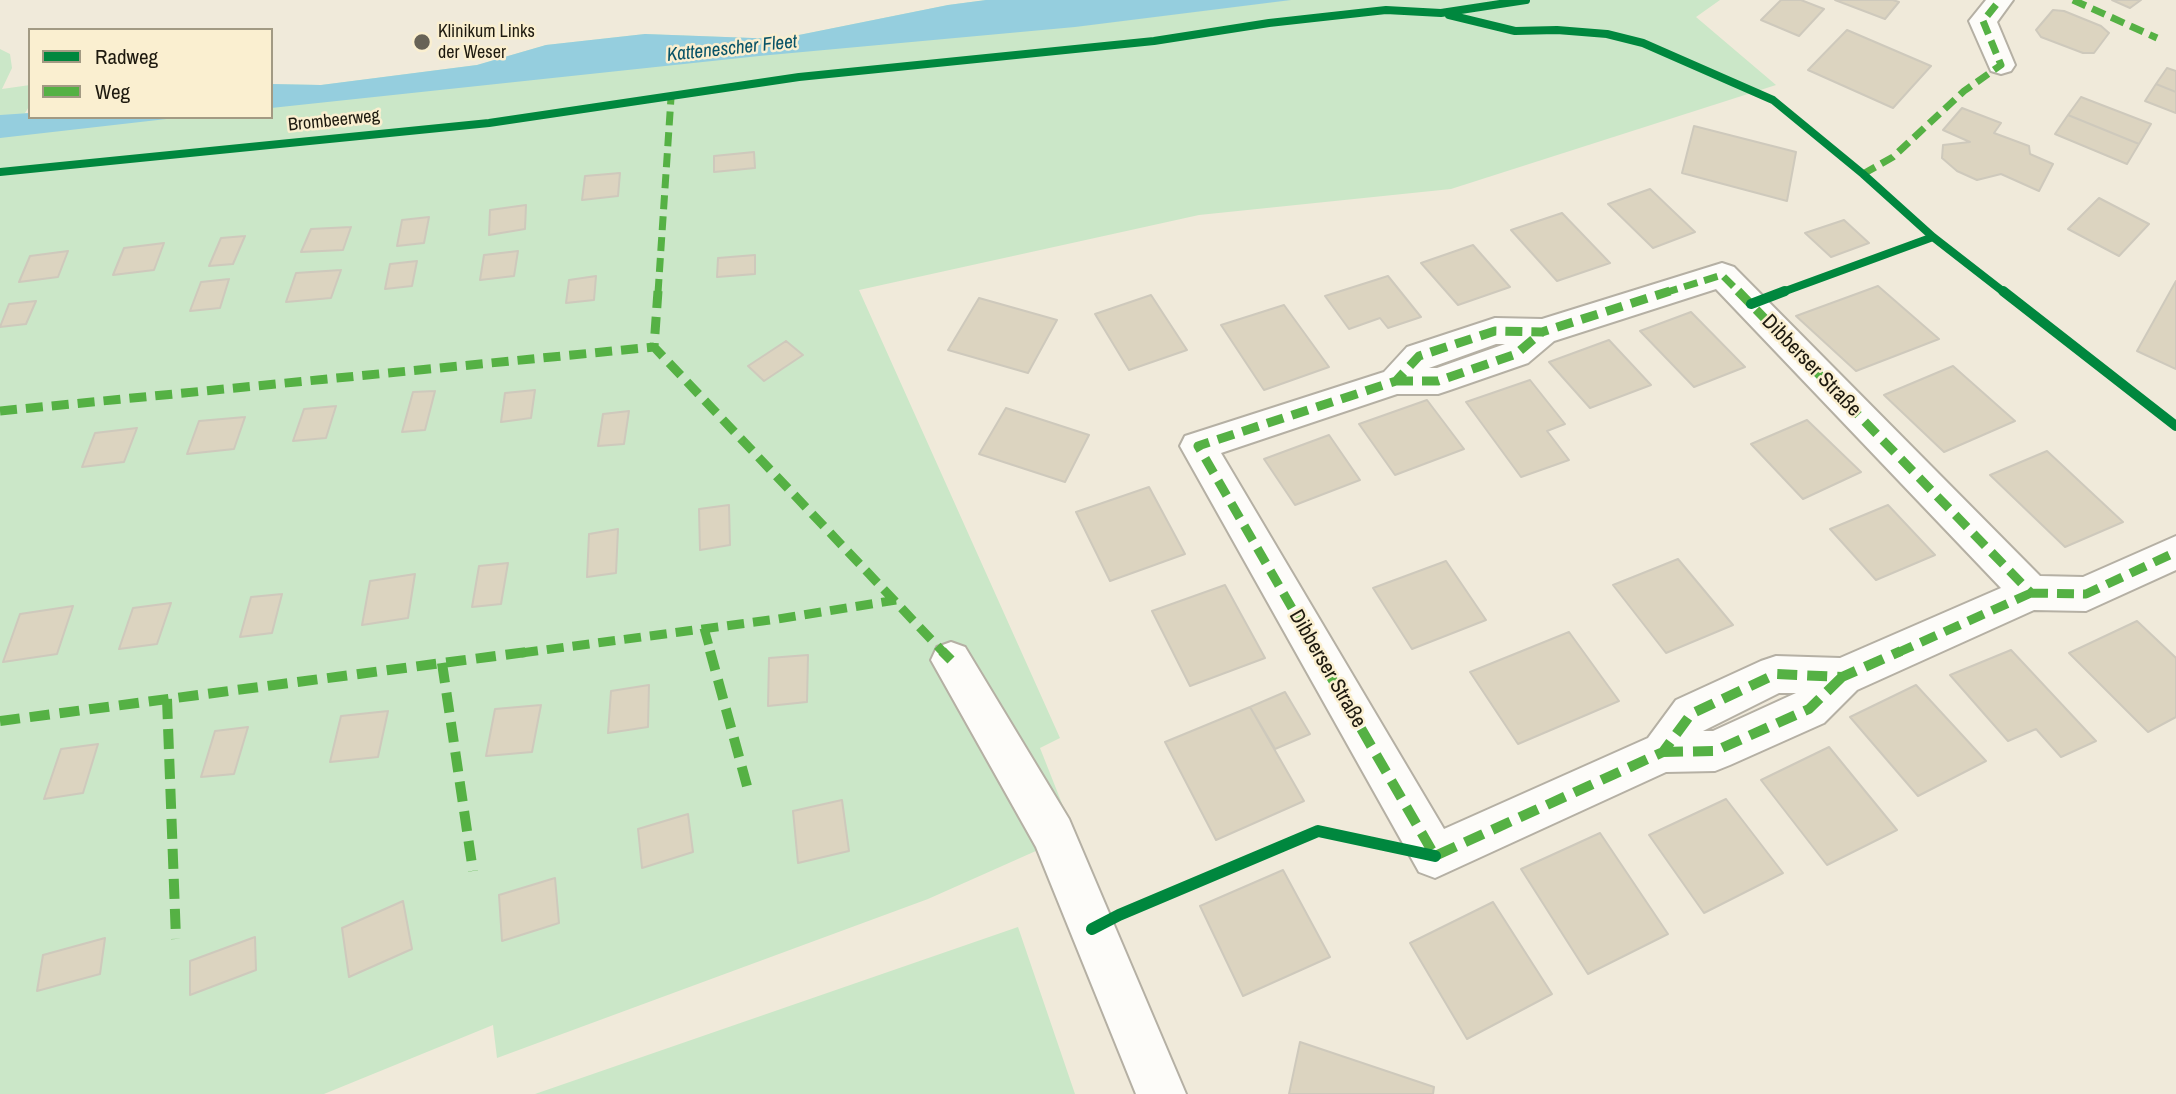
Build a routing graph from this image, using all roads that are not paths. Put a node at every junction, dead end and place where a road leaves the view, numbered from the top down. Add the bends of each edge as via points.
1 (2000, 0) edge
2 (2001, 65) dead end
3 (2176, 552) edge
4 (2031, 593) junction
5 (951, 660) dead end
6 (1161, 1094) edge

1 - 2 street via 1983,21
3 - 4 street, Dibberser Straße via 2086,594
4 - 4 street, Dibberser Straße via 1842,677 1809,709 1715,751 1662,752 1435,856 1198,446 1396,381 1419,356 1495,331 1542,332 1722,275
5 - 6 street via 1053,834

